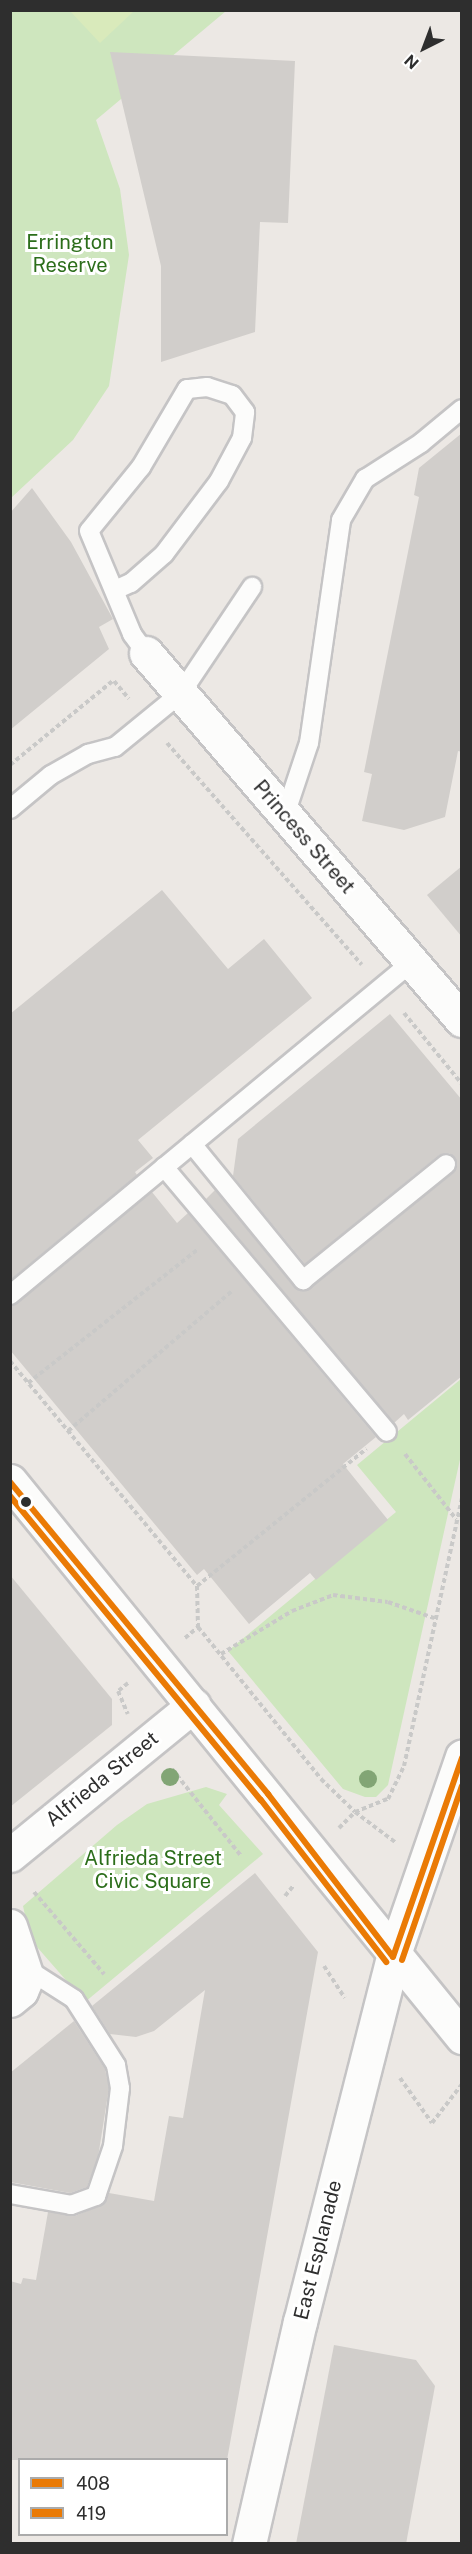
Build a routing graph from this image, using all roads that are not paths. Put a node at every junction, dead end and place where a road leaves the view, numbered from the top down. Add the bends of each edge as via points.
1 (462, 410) edge
2 (252, 587) dead end
3 (115, 590) junction
4 (146, 653) joint
5 (181, 693) junction
6 (10, 809) edge
7 (285, 815) junction
8 (412, 962) junction
9 (462, 1020) edge
10 (192, 1144) junction
11 (446, 1164) dead end
12 (164, 1167) junction
13 (10, 1295) edge
14 (387, 1432) road end
15 (10, 1481) edge
16 (194, 1704) junction
17 (462, 1757) edge
18 (10, 1855) edge
19 (10, 1926) edge
20 (393, 1957) junction
21 (24, 1967) junction
22 (10, 2000) edge
23 (462, 2037) edge
24 (10, 2194) edge
25 (249, 2544) edge

1 - 7 lane via 421,444 364,479 341,520 309,743
2 - 5 lane
3 - 3 lane via 89,531 141,467 187,389 207,387 232,395 245,412 243,438 219,481 164,554 131,583
3 - 4 lane via 132,634
4 - 5 street, Princess Street
5 - 6 lane via 115,747 88,754 51,775
5 - 7 street, Princess Street
7 - 8 street, Princess Street
8 - 9 street, Princess Street
8 - 10 lane
10 - 11 lane via 303,1280
10 - 12 lane
12 - 13 lane
12 - 14 lane
15 - 16 street
16 - 18 street, Alfrieda Street
16 - 20 street
17 - 20 street, East Esplanade
19 - 21 street
20 - 23 street
20 - 25 street, East Esplanade via 300,2322
21 - 22 street via 27,1977 21,1991
21 - 24 lane via 74,1999 116,2065 120,2088 113,2146 96,2196 71,2205

